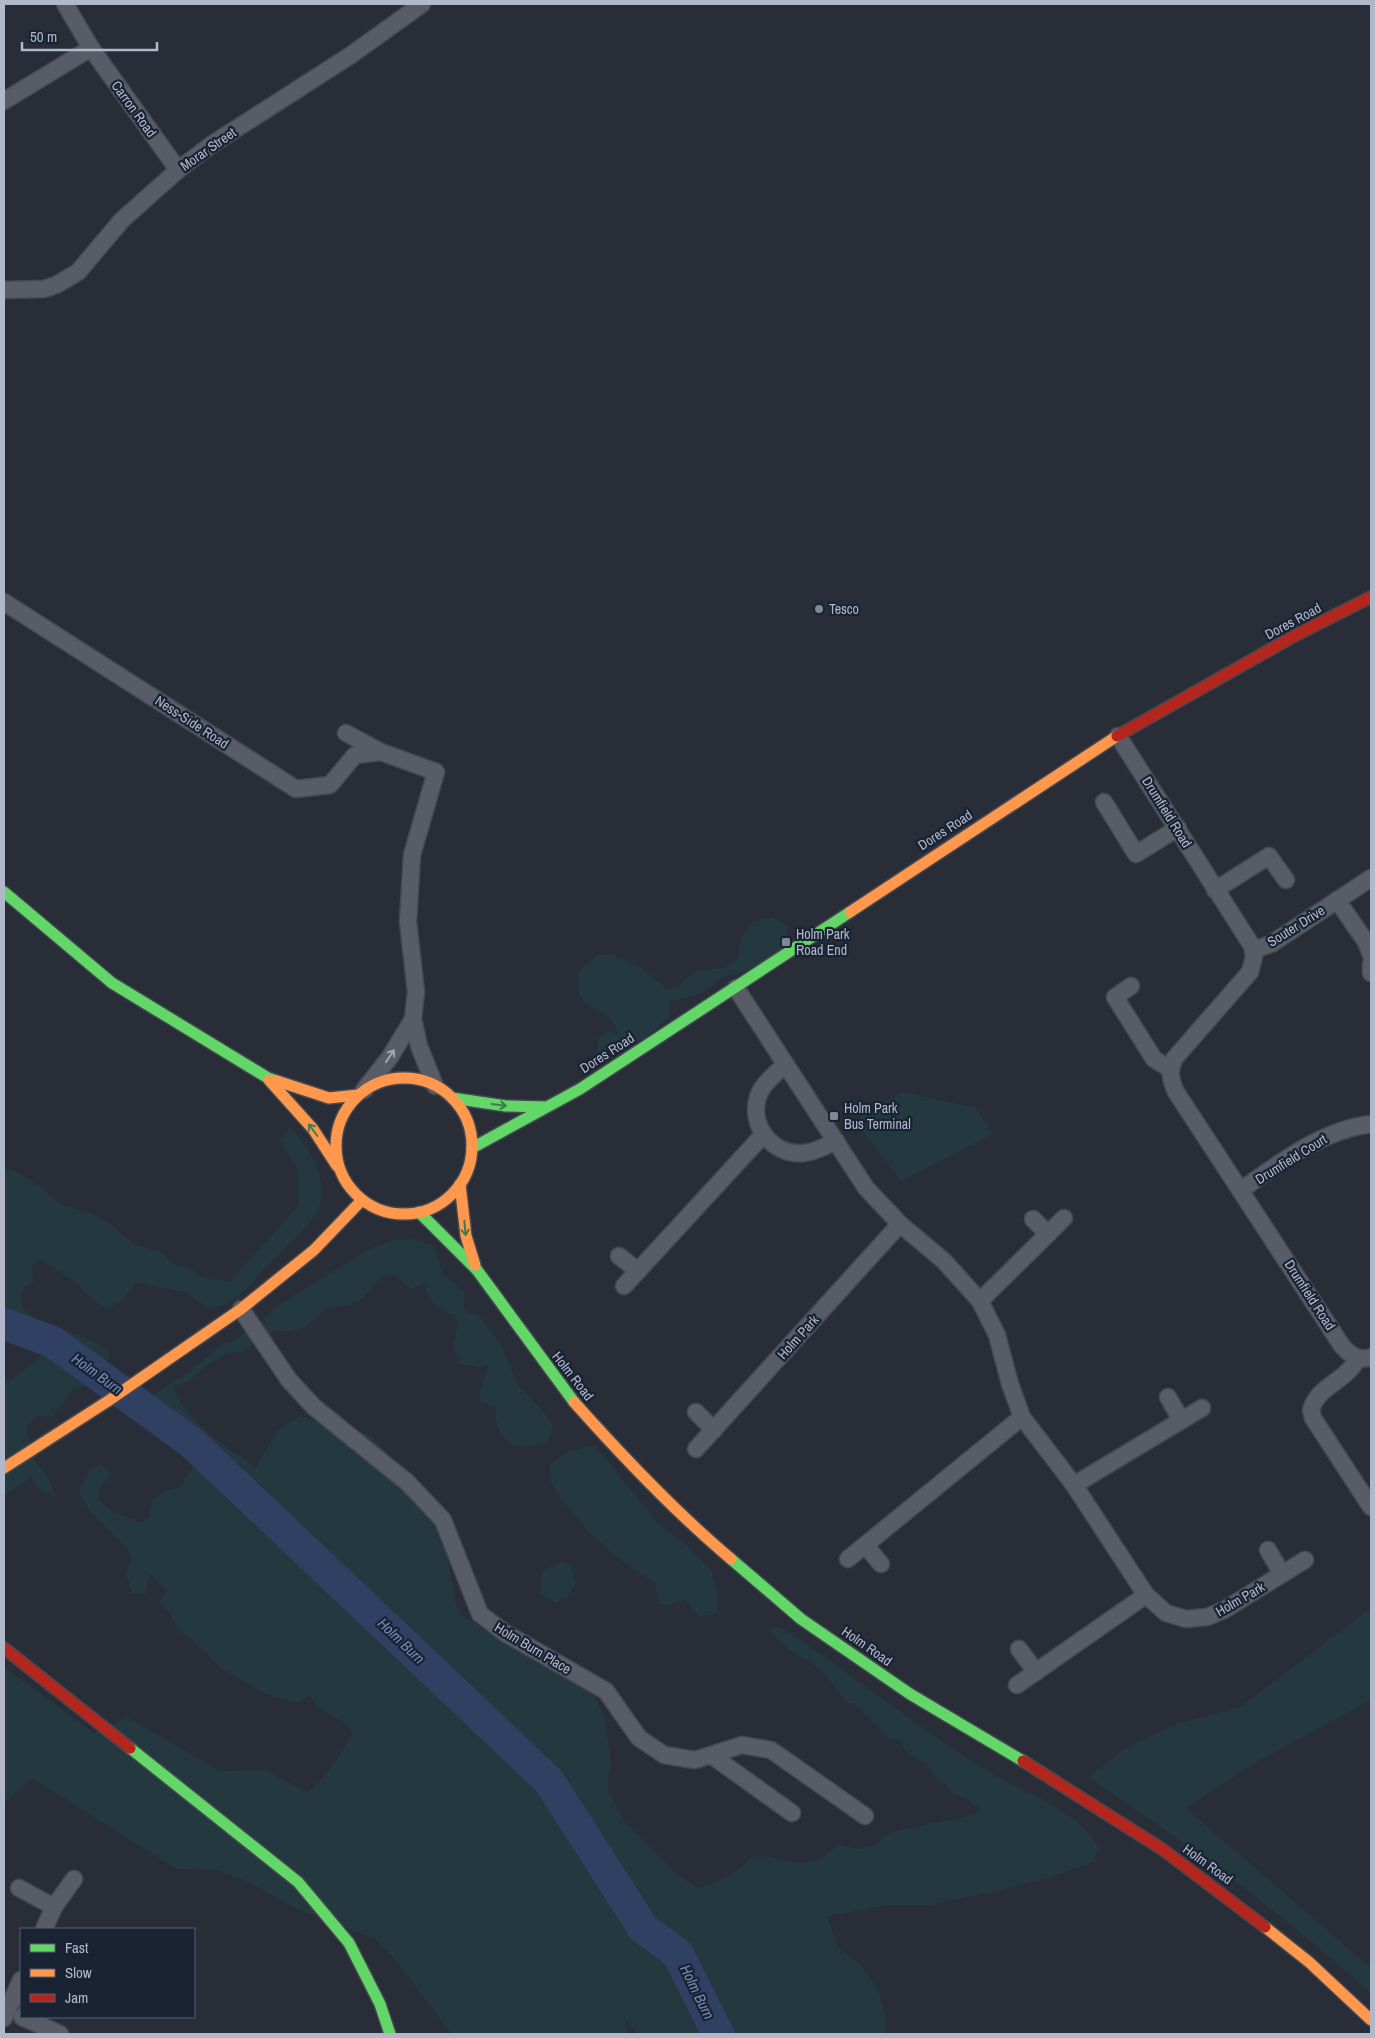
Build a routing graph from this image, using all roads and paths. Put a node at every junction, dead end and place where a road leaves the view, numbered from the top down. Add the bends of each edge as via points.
1 (65, 4) edge
2 (422, 4) edge
3 (90, 48) junction
4 (4, 102) edge
5 (178, 170) junction
6 (4, 290) edge
7 (1371, 597) edge
8 (4, 602) edge
9 (346, 733) dead end
10 (1118, 736) junction
11 (381, 752) junction
12 (1104, 802) dead end
13 (1178, 828) junction
14 (1371, 878) edge
15 (1286, 880) dead end
16 (1215, 890) junction
17 (4, 892) edge
18 (1337, 900) junction
19 (1253, 950) junction
20 (1371, 955) edge
21 (1371, 964) edge
22 (1371, 973) edge
23 (1131, 986) dead end
24 (736, 988) junction
25 (413, 1019) junction
26 (785, 1065) junction
27 (1170, 1069) junction
28 (268, 1078) junction
29 (435, 1086) junction
30 (361, 1093) junction
31 (452, 1098) junction
32 (546, 1107) junction
33 (1371, 1124) edge
34 (763, 1135) junction
35 (836, 1141) junction
36 (472, 1148) junction
37 (340, 1170) junction
38 (460, 1184) junction
39 (1241, 1190) junction
40 (362, 1200) junction
41 (419, 1212) junction
42 (1064, 1218) dead end
43 (1033, 1219) dead end
44 (900, 1224) junction
45 (1048, 1234) junction
46 (619, 1256) dead end
47 (477, 1270) junction
48 (638, 1272) junction
49 (624, 1286) dead end
50 (980, 1301) junction
51 (241, 1309) junction
52 (1365, 1357) edge
53 (1168, 1397) dead end
54 (1202, 1408) dead end
55 (696, 1412) dead end
56 (1022, 1417) junction
57 (1181, 1420) junction
58 (714, 1430) junction
59 (696, 1449) dead end
60 (4, 1468) edge
61 (1074, 1485) junction
62 (1371, 1507) edge
63 (865, 1545) junction
64 (1268, 1550) dead end
65 (848, 1559) dead end
66 (1305, 1560) dead end
67 (881, 1564) dead end
68 (1282, 1574) junction
69 (1146, 1595) junction
70 (4, 1648) edge
71 (1019, 1649) dead end
72 (1036, 1672) junction
73 (1017, 1685) dead end
74 (711, 1755) junction
75 (792, 1813) dead end
76 (865, 1816) dead end
77 (74, 1879) dead end
78 (19, 1888) dead end
79 (54, 1907) junction
80 (44, 1928) edge
81 (20, 1985) edge
82 (14, 2015) edge
83 (21, 2018) edge
84 (1371, 2020) edge
85 (60, 2034) edge
86 (390, 2034) edge

1 - 3 street, Carron Road
2 - 5 street, Morar Street via 352,55 211,144
3 - 4 street
3 - 5 street, Carron Road
5 - 6 street, Morar Street via 122,220 78,272 44,288
7 - 10 main road, Dores Road via 1296,635
8 - 11 street, Ness-Side Road via 296,789 330,785 355,755
9 - 11 street, Ness-Side Road
10 - 13 street, Drumfield Road
10 - 24 main road, Dores Road
11 - 25 street, Ness-Side Road via 436,772 412,855 408,922 416,992
12 - 13 street via 1136,854
13 - 16 street, Drumfield Road
14 - 18 street, Souter Drive
15 - 16 street via 1269,856
16 - 19 street, Drumfield Road
17 - 28 main road via 112,983
18 - 19 street, Souter Drive via 1272,944
18 - 20 street, Souter Drive via 1366,942
19 - 27 street via 1254,964 1250,972 1180,1050
21 - 22 street
23 - 27 street via 1115,997 1154,1059
24 - 26 street, Holm Park
24 - 32 main road, Dores Road via 580,1089
25 - 29 street, Ness-Side Road
30 -> 25 street, Ness-Side Road via 390,1057
26 - 34 street via 758,1096 755,1113
26 - 35 street, Holm Park
27 - 39 street, Drumfield Road via 1170,1080 1176,1092
28 - 30 main road via 322,1097
37 -> 28 main road via 313,1129
29 - 30 main road via 401,1078 378,1083
29 - 31 main road
30 - 37 main road via 344,1112 337,1131 336,1151
31 -> 32 main road, Dores Road via 506,1106
31 - 36 main road via 463,1113
32 - 36 main road, Dores Road
33 - 39 street, Drumfield Court via 1339,1130 1318,1140
34 - 35 street via 788,1152 804,1153
34 - 48 street
35 - 44 street, Holm Park via 866,1188
36 - 38 main road
37 - 40 main road via 349,1187
38 - 41 main road via 435,1207
38 -> 47 main road via 466,1236
39 - 52 street, Drumfield Road via 1342,1346 1349,1353
40 - 41 main road via 396,1214
40 - 51 main road via 314,1250
41 - 47 main road, Holm Road
42 - 45 street
43 - 45 street
44 - 50 street, Holm Park via 944,1261
44 - 58 street, Holm Park
45 - 50 street
46 - 48 street
47 - 84 main road, Holm Road via 566,1394 632,1467 699,1532 801,1618 910,1694 1042,1772 1162,1849 1308,1962
48 - 49 street
50 - 56 street, Holm Park via 997,1335
51 - 60 main road
51 - 74 street, Holm Burn Place via 289,1380 314,1407 408,1483 443,1520 480,1614 505,1633 606,1691 640,1738 664,1755 695,1760
52 - 62 street, Drumfield Road via 1319,1394 1311,1410 1313,1418
53 - 57 street
54 - 57 street
55 - 58 street
56 - 61 street, Holm Park
56 - 63 street
57 - 61 street
58 - 59 street, Holm Park
61 - 69 street, Holm Park
63 - 65 street
63 - 67 street
64 - 68 street
66 - 68 street, Holm Park
68 - 69 street, Holm Park via 1207,1617 1186,1619 1166,1613
69 - 72 street
70 - 86 main road via 298,1882 349,1943 380,2004
71 - 72 street
72 - 73 street
74 - 75 street
74 - 76 street, Holm Burn Place via 742,1745 771,1750
77 - 79 street
78 - 79 street
79 - 80 street
81 - 82 street
83 - 85 street

